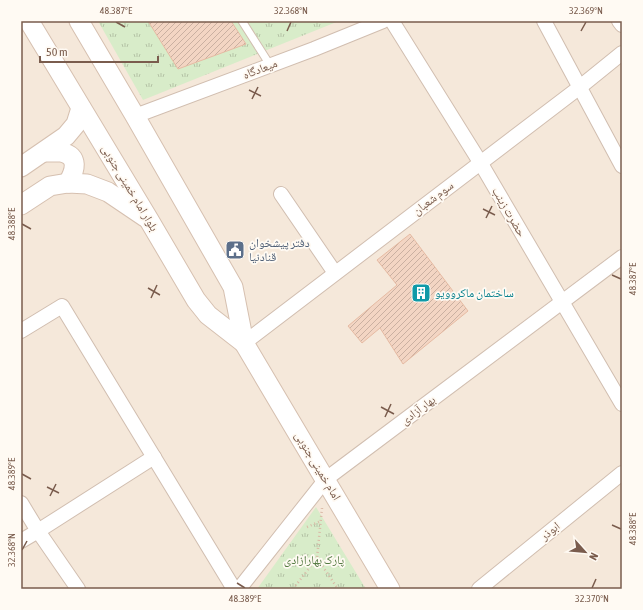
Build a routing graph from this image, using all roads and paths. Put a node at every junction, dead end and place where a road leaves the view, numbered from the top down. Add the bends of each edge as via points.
1 (29, 21) edge
2 (79, 21) edge
3 (242, 21) edge
4 (383, 21) edge
5 (392, 21) edge
6 (544, 21) edge
7 (619, 21) edge
8 (622, 25) edge
9 (622, 53) edge
10 (270, 65) junction
11 (580, 87) junction
12 (81, 108) junction
13 (135, 116) junction
14 (44, 152) junction
15 (480, 162) junction
16 (622, 166) edge
17 (21, 167) edge
18 (68, 183) junction
19 (281, 194) dead end
20 (21, 205) edge
21 (150, 220) junction
22 (622, 257) edge
23 (335, 273) junction
24 (562, 302) junction
25 (21, 331) edge
26 (244, 343) junction
27 (622, 404) edge
28 (154, 457) junction
29 (622, 473) edge
30 (326, 479) junction
31 (21, 503) edge
32 (321, 520) dead end
33 (38, 532) junction
34 (21, 541) edge
35 (317, 558) junction
36 (78, 589) edge
37 (234, 589) edge
38 (239, 589) edge
39 (293, 589) edge
40 (338, 589) edge
41 (390, 589) edge
42 (479, 589) edge

1 - 12 main road, بلوار امام خمینی جنوبی
2 - 13 main road
3 - 10 lane
4 - 10 street, میعادگاه
5 - 15 street, حضرت زینب
6 - 11 street
7 - 8 street
9 - 11 street, سوم شعبان
10 - 13 street, میعادگاه
11 - 15 street, سوم شعبان
11 - 16 street
12 - 14 main road via 76,124 66,136
12 - 21 main road, بلوار امام خمینی جنوبی
13 - 26 main road via 233,287
14 - 17 main road
14 - 18 main road via 62,152 74,160 74,174
15 - 23 street, سوم شعبان
15 - 24 street, حضرت زینب
18 - 20 main road via 50,186
18 - 21 main road via 87,184 108,192
19 - 23 street
21 - 26 main road, بلوار امام خمینی جنوبی via 196,300 208,315
22 - 24 street, بهار آزادی
23 - 26 street, سوم شعبان
24 - 27 street, حضرت زینب
24 - 30 street, بهار آزادی
25 - 28 street via 62,306
26 - 30 main road, امام خمینی جنوبی
28 - 33 street
28 - 37 street
29 - 42 street, ابوذر
30 - 38 street, بهار آزادی
30 - 41 main road, امام خمینی جنوبی
31 - 33 street
32 - 35 path
33 - 34 street
33 - 36 street
35 - 39 path
35 - 40 path

